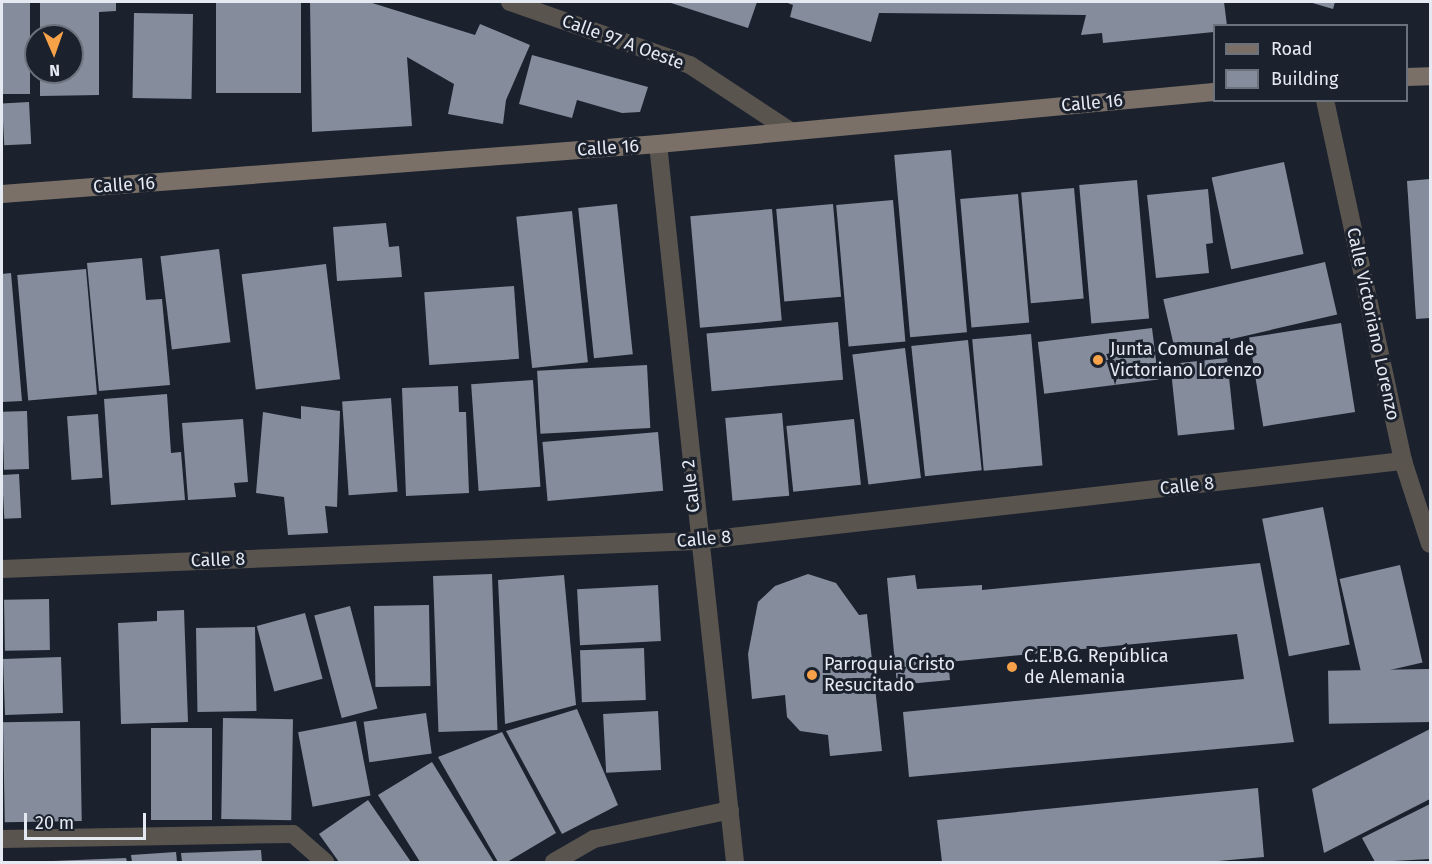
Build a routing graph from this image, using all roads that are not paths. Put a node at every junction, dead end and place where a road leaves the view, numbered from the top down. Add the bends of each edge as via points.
1 (510, 2) edge
2 (1431, 76) edge
3 (1408, 77) edge
4 (1213, 92) edge
5 (1324, 102) edge
6 (790, 131) junction
7 (658, 144) junction
8 (2, 194) edge
9 (1403, 461) junction
10 (696, 541) junction
11 (1431, 544) edge
12 (2, 569) edge
13 (730, 810) junction
14 (2, 838) edge
15 (325, 862) edge
16 (554, 862) edge
17 (735, 862) edge

1 - 6 street, Calle 97 A Oeste via 690,65
2 - 3 main road
4 - 6 main road, Calle 16
5 - 9 street, Calle Victoriano Lorenzo
6 - 7 main road, Calle 16
7 - 8 main road, Calle 16
7 - 10 street, Calle 2
9 - 10 street, Calle 8
9 - 11 street, Calle Victoriano Lorenzo
10 - 12 street, Calle 8
10 - 13 street, Calle 2
13 - 16 street via 594,839
13 - 17 street, Calle 2
14 - 15 street via 293,834

